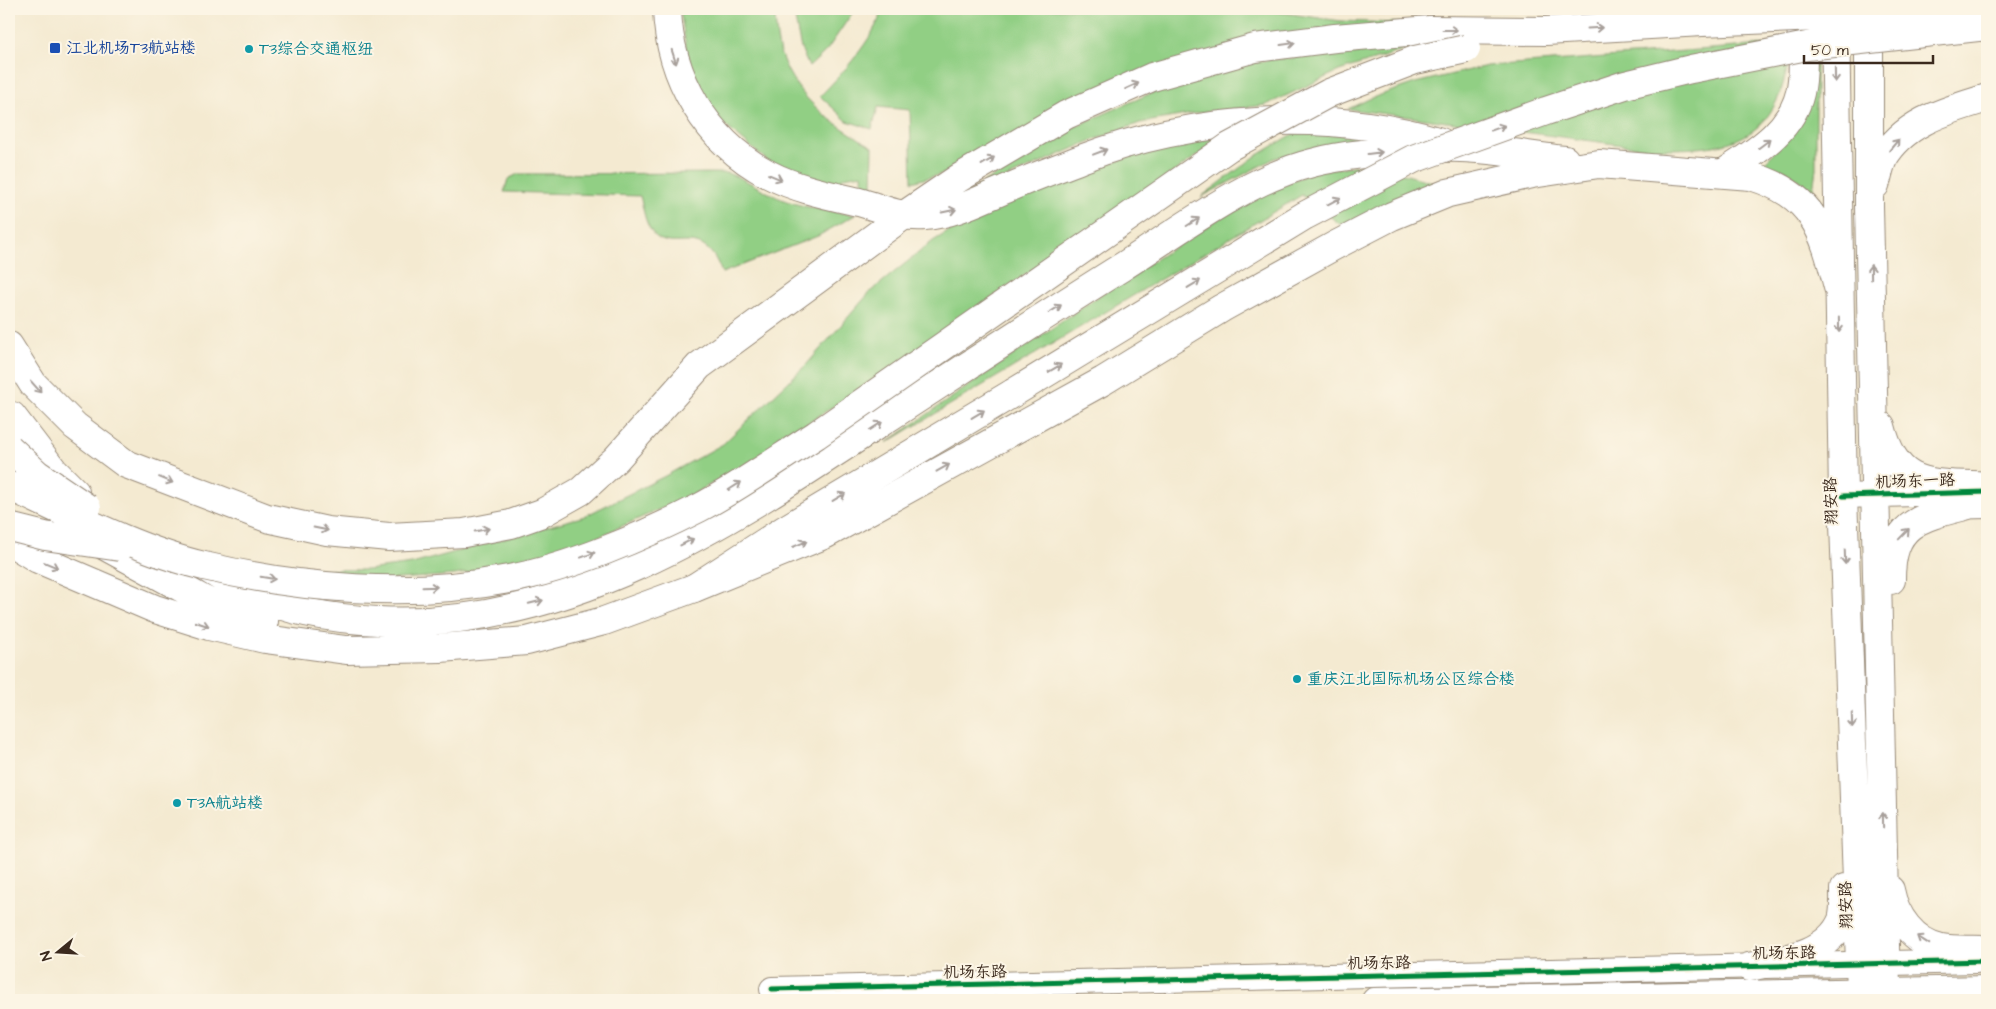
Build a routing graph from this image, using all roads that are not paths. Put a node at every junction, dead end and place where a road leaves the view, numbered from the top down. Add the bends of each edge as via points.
1 (667, 9) edge
2 (1801, 9) edge
3 (1834, 9) edge
4 (1869, 9) edge
5 (1987, 10) edge
6 (1987, 26) edge
7 (1546, 31) junction
8 (1987, 98) edge
9 (1458, 147) junction
10 (1598, 164) junction
11 (1724, 172) junction
12 (1869, 206) junction
13 (903, 216) junction
14 (1838, 287) junction
15 (9, 346) edge
16 (1874, 398) junction
17 (12, 416) dead end
18 (9, 448) edge
19 (9, 462) edge
20 (9, 486) edge
21 (1987, 486) edge
22 (1876, 501) junction
23 (1980, 501) edge
24 (1843, 502) junction
25 (9, 527) edge
26 (9, 541) edge
27 (152, 549) junction
28 (203, 566) junction
29 (694, 588) junction
30 (665, 598) junction
31 (234, 614) junction
32 (1880, 665) junction
33 (1854, 789) junction
34 (1884, 863) junction
35 (1987, 950) edge
36 (1987, 961) edge
37 (1873, 964) junction
38 (1749, 967) junction
39 (1987, 988) edge
40 (772, 989) dead end
41 (1874, 991) junction
42 (1374, 1000) edge

1 -> 13 main road via 671,48 682,82 699,112 732,150 768,174 816,193
11 -> 2 main road via 1772,138 1796,107 1802,79
3 -> 14 main road, 翔安路
4 - 12 main road, 翔安路
7 -> 5 main road, bridge
29 -> 6 main road, bridge via 784,530 1304,216 1413,159 1625,85 1691,69 1807,46
13 -> 7 main road via 959,178 1066,114 1152,77 1255,48 1335,38 1430,30
28 -> 7 main road, bridge via 275,579 349,587 458,586 510,579 612,546 700,507 816,435 1229,147 1329,93 1415,60
12 -> 8 main road via 1883,161 1893,145 1935,115
9 - 10 main road
13 -> 9 main road via 927,216 964,208 1110,148 1228,124 1323,120 1405,131
28 -> 9 main road via 256,596 300,611 346,619 393,622 443,620 557,597 643,565 780,490 1051,312 1263,182 1312,163 1378,153
10 - 11 main road
29 -> 10 main road via 826,534 1103,381 1222,308 1392,216 1448,192
11 - 14 main road via 1772,182 1808,209 1820,226
16 -> 12 main road, 翔安路
15 -> 13 main road via 33,384 74,426 126,464 266,518 327,531 389,537 464,533 511,524 542,513 580,491 616,459 700,366
14 -> 24 main road, 翔安路
16 - 21 main road via 1886,444 1906,474 1936,485
16 - 22 main road, 翔安路
17 - 31 main road via 54,471 100,518 167,570
18 - 27 main road, bridge via 37,474
19 - 31 main road via 48,509 98,543
20 - 27 main road, bridge
22 - 23 street, 机场东一路
22 - 24 street, 机场东一路
22 - 32 main road, 翔安路
32 -> 23 main road via 1891,612 1893,549 1898,540 1906,530 1930,516
24 -> 33 main road, 翔安路
25 - 27 main road, bridge via 46,536
26 -> 30 main road via 46,563 201,624 265,639 346,650 440,648 527,641 604,621
27 - 28 main road, bridge
29 - 30 main road
30 - 31 main road via 522,624 451,632 383,633 329,629 274,623
34 -> 32 main road, 翔安路
33 - 37 main road, 翔安路
33 - 38 main road via 1844,829 1844,906 1838,928 1830,938 1808,952
35 -> 34 main road via 1943,948 1929,945 1918,937 1896,911
34 - 37 main road, 翔安路
36 - 37 street, 机场东路
37 - 38 street, 机场东路
37 - 41 main road, 翔安路
38 - 40 street, 机场东路
39 - 41 street
41 - 42 street

